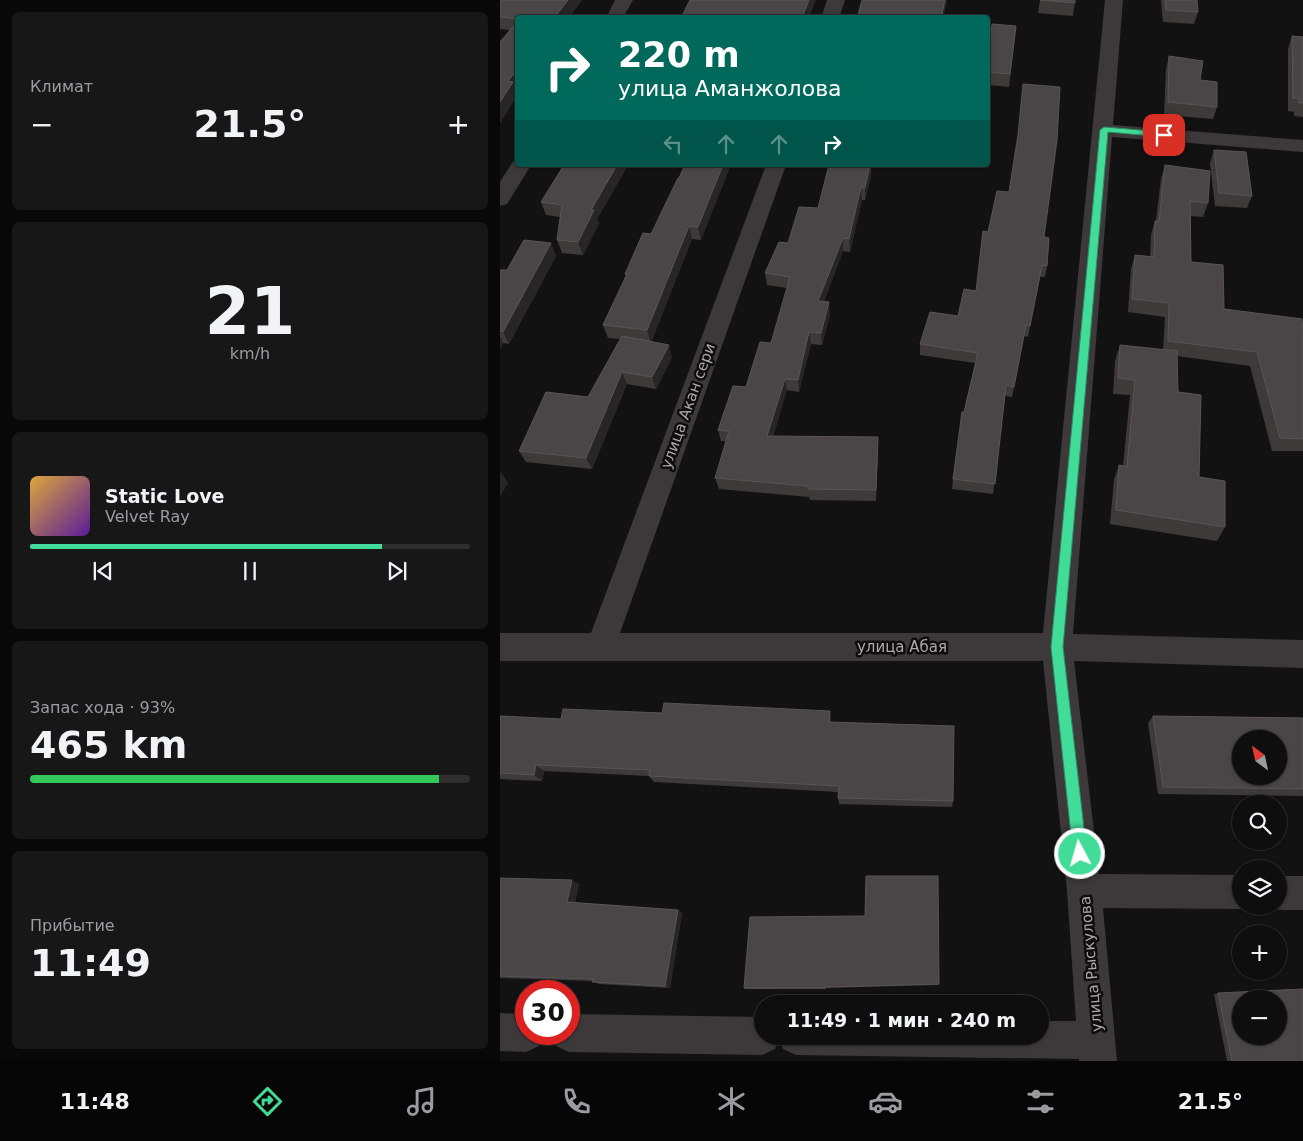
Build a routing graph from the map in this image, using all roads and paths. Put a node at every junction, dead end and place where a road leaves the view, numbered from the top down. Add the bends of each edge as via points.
1 (624, 0) edge
2 (836, 0) edge
3 (1114, 0) edge
4 (616, 15) edge
5 (831, 15) edge
6 (1104, 130) junction
7 (1303, 146) edge
8 (520, 167) edge
9 (775, 167) edge
10 (500, 199) edge
11 (500, 647) edge
12 (1057, 647) junction
13 (600, 648) junction
14 (1303, 654) edge
15 (1084, 891) junction
16 (1232, 892) edge
17 (1287, 893) edge
18 (1303, 893) edge
19 (500, 1032) edge
20 (515, 1033) edge
21 (580, 1033) edge
22 (754, 1036) edge
23 (977, 1045) edge
24 (1098, 1051) edge

1 - 4 street
2 - 5 street
3 - 6 street, улица Рыскулова
6 - 7 street
6 - 12 street, улица Рыскулова
8 - 10 street
9 - 13 street, улица Акан сери
11 - 13 street, улица Абая
12 - 13 street, улица Абая
12 - 14 street, улица Абая
12 - 15 street, улица Рыскулова
15 - 16 street
15 - 24 street, улица Рыскулова
17 - 18 street
19 - 20 street
21 - 22 street
23 - 24 street

